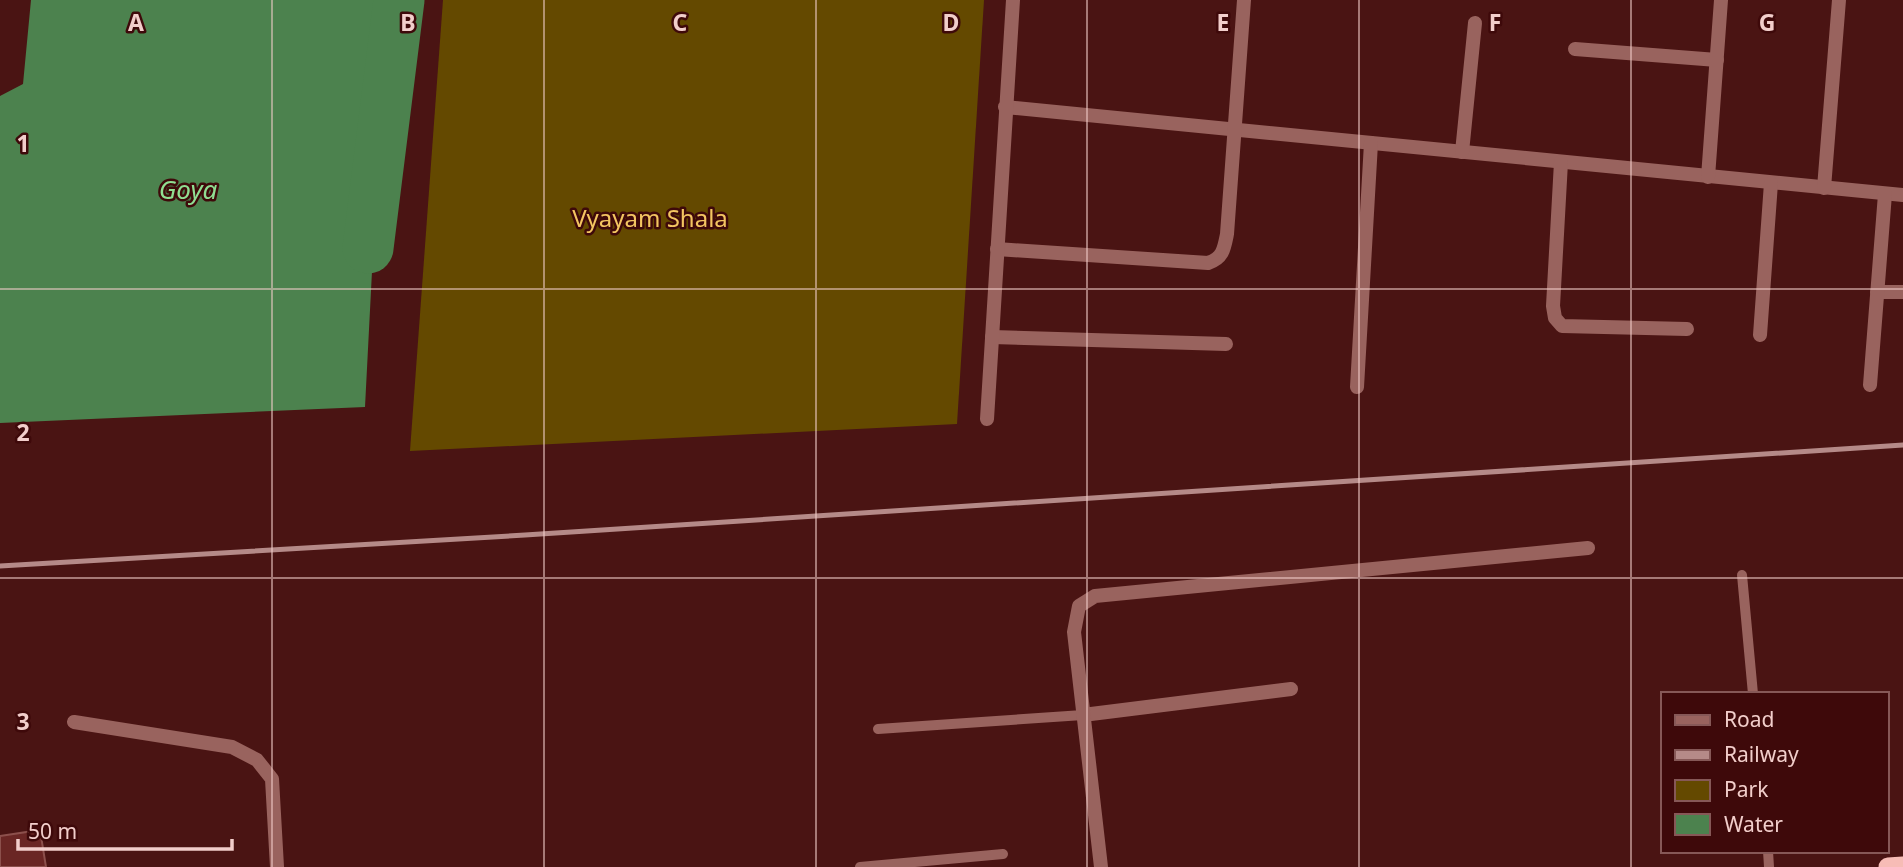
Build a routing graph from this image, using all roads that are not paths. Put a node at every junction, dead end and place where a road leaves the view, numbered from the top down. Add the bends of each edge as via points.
1 (1013, 0) edge
2 (1244, 0) edge
3 (1721, 0) edge
4 (1839, 0) edge
5 (1475, 23) dead end
6 (1574, 49) dead end
7 (1717, 60) junction
8 (1005, 107) junction
9 (1233, 130) junction
10 (1371, 143) junction
11 (1462, 152) junction
12 (1561, 162) junction
13 (1708, 177) junction
14 (1771, 183) junction
15 (1824, 188) junction
16 (1885, 194) junction
17 (1903, 195) edge
18 (997, 249) junction
19 (1877, 292) junction
20 (1903, 292) edge
21 (1687, 330) dead end
22 (1760, 335) dead end
23 (992, 337) junction
24 (1226, 344) dead end
25 (1870, 385) dead end
26 (1357, 387) dead end
27 (988, 419) dead end
28 (1588, 548) dead end
29 (1742, 575) dead end
30 (1291, 689) dead end
31 (1753, 692) edge
32 (1083, 715) junction
33 (74, 722) dead end
34 (878, 729) dead end
35 (1003, 854) dead end
36 (885, 866) edge
37 (1903, 866) edge
38 (277, 867) edge
39 (860, 867) edge
40 (1101, 867) edge
41 (1888, 867) edge

1 - 8 street
2 - 9 street
3 - 7 street
4 - 15 street
5 - 11 street
6 - 7 street
7 - 13 street
8 - 9 street
8 - 18 street
9 - 10 street
9 - 18 street via 1227,234 1217,260
10 - 11 street
10 - 26 street
11 - 12 street
12 - 13 street
12 - 21 street via 1555,318 1562,326
13 - 14 street
14 - 15 street
14 - 22 street
15 - 16 street
16 - 17 street
16 - 19 street
18 - 23 street
19 - 20 street
19 - 25 street
23 - 24 street
23 - 27 street
28 - 32 street via 1095,596 1079,606 1074,632
29 - 31 lane
30 - 32 street
32 - 34 lane
32 - 40 street
33 - 38 street via 232,747 257,760 272,779
35 - 36 lane
36 - 39 lane
37 - 41 highway

